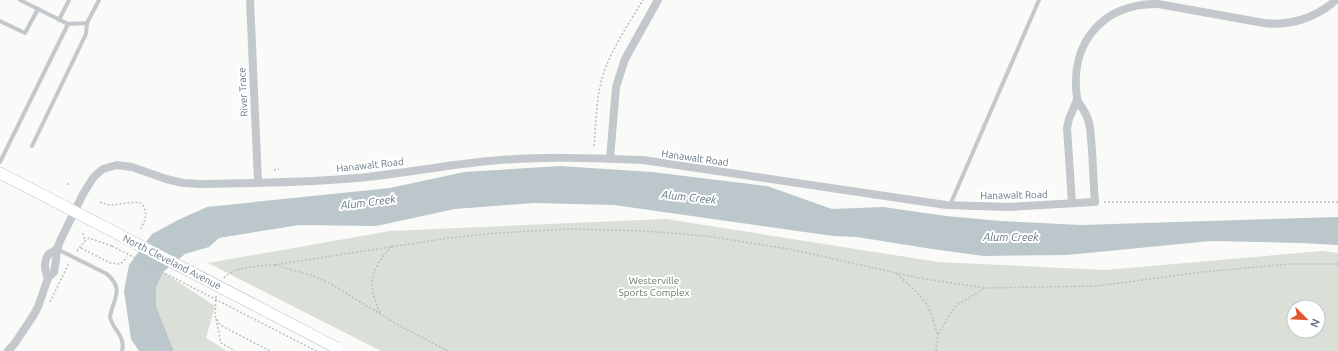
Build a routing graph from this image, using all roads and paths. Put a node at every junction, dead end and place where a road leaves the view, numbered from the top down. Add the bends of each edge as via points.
1 (20, 0) edge
2 (69, 0) edge
3 (99, 0) edge
4 (250, 0) edge
5 (643, 0) edge
6 (658, 0) edge
7 (1039, 0) edge
8 (1336, 0) edge
9 (1148, 2) edge
10 (38, 9) junction
11 (59, 20) junction
12 (0, 21) edge
13 (87, 23) junction
14 (68, 24) junction
15 (1077, 100) junction
16 (32, 146) dead end
17 (594, 146) dead end
18 (610, 159) junction
19 (0, 162) edge
20 (279, 169) dead end
21 (274, 170) dead end
22 (0, 173) edge
23 (258, 182) junction
24 (1137, 198) dead end
25 (100, 202) dead end
26 (1095, 202) junction
27 (1138, 202) junction
28 (1338, 202) edge
29 (1072, 203) junction
30 (950, 205) junction
31 (74, 211) junction
32 (141, 230) dead end
33 (83, 234) dead end
34 (85, 241) junction
35 (392, 246) junction
36 (57, 249) junction
37 (127, 257) dead end
38 (1338, 264) edge
39 (273, 265) junction
40 (895, 273) junction
41 (223, 280) dead end
42 (985, 288) junction
43 (217, 293) dead end
44 (380, 313) junction
45 (215, 316) junction
46 (938, 335) junction
47 (340, 349) edge
48 (8, 351) edge
49 (122, 351) edge
50 (235, 351) edge
51 (270, 351) edge
52 (316, 351) edge
53 (448, 351) edge
54 (936, 351) edge

1 - 10 lane
2 - 11 lane
3 - 13 lane
4 - 23 street, River Trace
5 - 17 path via 611,56 602,81
6 - 18 street via 625,59 616,87
7 - 30 lane
8 - 9 street via 1309,17 1279,24
9 - 15 street via 1111,15 1090,34 1078,62
10 - 11 lane
10 - 12 lane via 25,33
11 - 14 lane
13 - 14 lane
13 - 16 lane via 86,34
14 - 19 lane
15 - 26 street via 1089,120
15 - 29 street via 1067,128
18 - 23 street, Hanawalt Road via 491,161 356,178
18 - 30 street, Hanawalt Road via 643,160
20 - 21 path
22 - 31 main road, North Cleveland Avenue
23 - 31 street, Hanawalt Road via 183,183 132,167 117,165 103,169 93,178
24 - 27 path
25 - 32 path via 111,206 141,203 146,210
26 - 27 path
26 - 29 street, Hanawalt Road
27 - 28 path
29 - 30 street, Hanawalt Road via 1008,207
31 - 36 street, Hanawalt Road
31 - 47 main road, North Cleveland Avenue, bridge
33 - 34 path
34 - 37 path via 81,248 110,263 119,264
34 - 52 path, bridge via 89,238 112,246
35 - 39 path
35 - 40 path via 498,233 570,229 644,231 706,236 789,250
35 - 44 path via 374,271 373,297
36 - 48 street, Hanawalt Road via 54,272 48,278 43,296 33,316
36 - 49 lane via 113,279 117,286 117,294 110,321 122,338
38 - 42 path via 1289,264 1097,286
39 - 41 path via 244,268 226,275
39 - 44 path via 329,283
40 - 42 path
40 - 46 path via 925,303
42 - 46 path via 957,305
43 - 45 path
44 - 53 path
45 - 50 path via 221,343
45 - 51 path via 220,324
46 - 54 path

